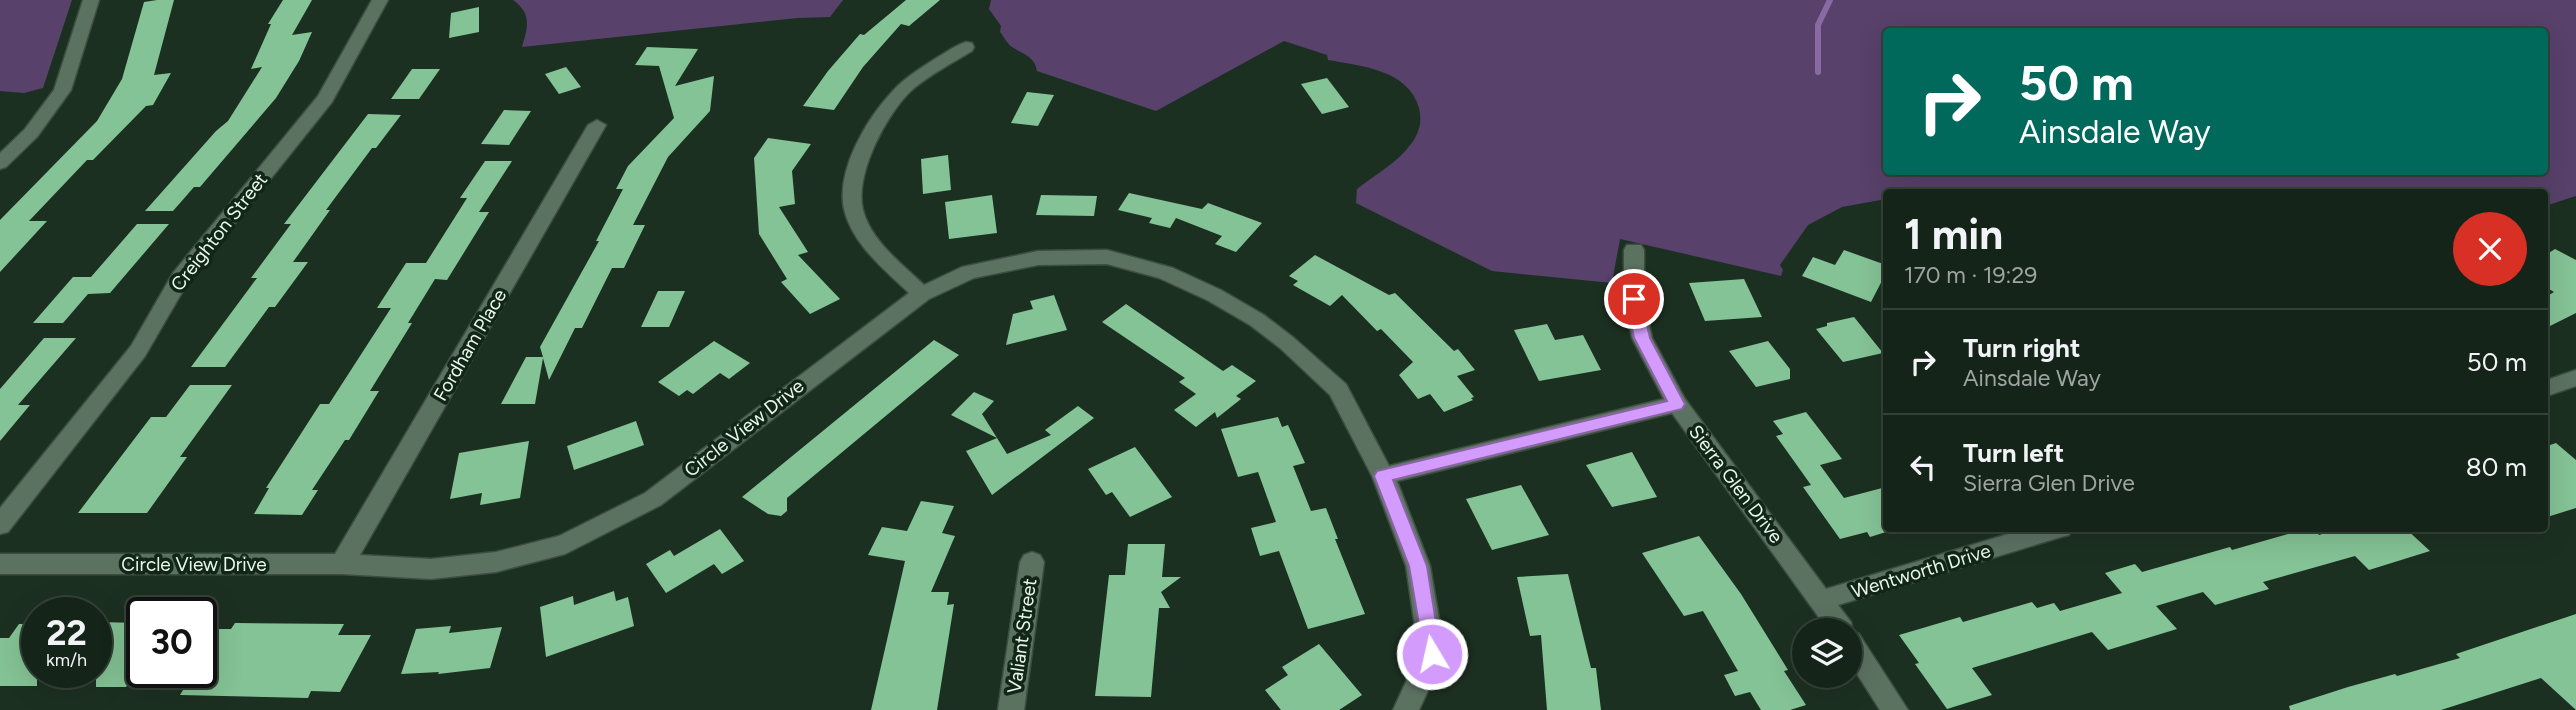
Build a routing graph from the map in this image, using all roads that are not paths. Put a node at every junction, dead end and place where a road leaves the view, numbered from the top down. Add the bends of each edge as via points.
1 (92, 0) edge
2 (380, 0) edge
3 (966, 47) dead end
4 (597, 125) dead end
5 (0, 163) edge
6 (1634, 250) dead end
7 (922, 293) junction
8 (2576, 378) edge
9 (2548, 388) edge
10 (1677, 404) junction
11 (1383, 476) junction
12 (0, 525) edge
13 (2048, 532) edge
14 (1032, 562) dead end
15 (0, 564) edge
16 (342, 564) junction
17 (1822, 600) junction
18 (1834, 618) edge
19 (1862, 660) edge
20 (1011, 710) edge
21 (1406, 710) edge
22 (1895, 710) edge

1 - 5 street via 62,90 31,134
2 - 12 street, Creighton Street via 326,98 180,278 138,351
3 - 7 street via 905,88 875,129 854,171 853,209 874,248
4 - 16 street, Fordham Place
6 - 10 street, Sierra Glen Drive via 1634,299 1642,338
7 - 11 street, Circle View Drive via 969,272 1038,258 1107,257 1166,273 1256,320 1338,390
7 - 16 street, Circle View Drive via 653,499 565,544 496,562 431,569
8 - 9 street
10 - 11 street
10 - 17 street, Sierra Glen Drive
11 - 21 street, Circle View Drive via 1418,566 1432,654
13 - 17 street, Wentworth Drive
14 - 20 street, Valiant Street
15 - 16 street, Circle View Drive
17 - 18 street, Sierra Glen Drive
19 - 22 street

